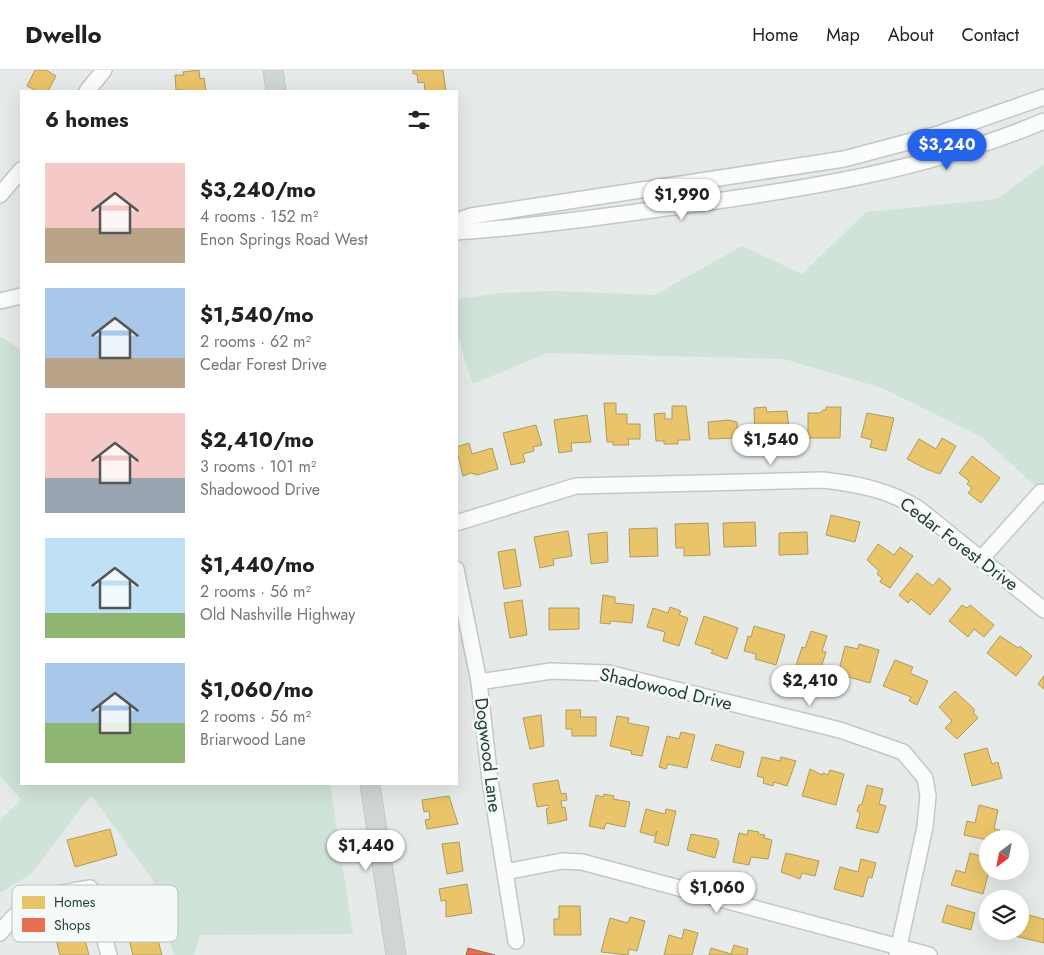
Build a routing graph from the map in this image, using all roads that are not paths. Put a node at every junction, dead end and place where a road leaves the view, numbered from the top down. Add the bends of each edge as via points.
1 (104, 70) edge
2 (273, 70) edge
3 (88, 90) edge
4 (276, 90) edge
5 (1044, 97) edge
6 (1044, 121) edge
7 (976, 122) junction
8 (983, 144) junction
9 (20, 171) edge
10 (0, 195) edge
11 (458, 220) edge
12 (458, 232) edge
13 (20, 296) edge
14 (0, 301) edge
15 (1041, 492) dead end
16 (458, 523) edge
17 (981, 559) junction
18 (458, 579) edge
19 (1044, 610) edge
20 (479, 682) junction
21 (370, 785) edge
22 (504, 872) junction
23 (12, 917) edge
24 (0, 933) edge
25 (516, 941) dead end
26 (105, 942) edge
27 (898, 951) edge
28 (109, 955) edge
29 (396, 955) edge
30 (929, 955) edge

1 - 3 street
2 - 4 main road
5 - 7 street
6 - 8 street
7 - 8 street
7 - 11 street via 844,159
8 - 12 street via 869,176 783,192
9 - 10 street
13 - 14 street
15 - 17 street
16 - 17 street, Cedar Forest Drive via 576,486 823,480 855,484 904,499
17 - 19 street, Cedar Forest Drive
18 - 20 street, Dogwood Lane
20 - 22 street, Dogwood Lane
20 - 27 street, Shadowood Drive via 550,671 608,673 840,730 903,752 925,778 928,796 925,827
21 - 29 main road
22 - 25 street, Dogwood Lane
22 - 27 street via 562,861 582,862
23 - 24 street
26 - 28 street
27 - 30 street

